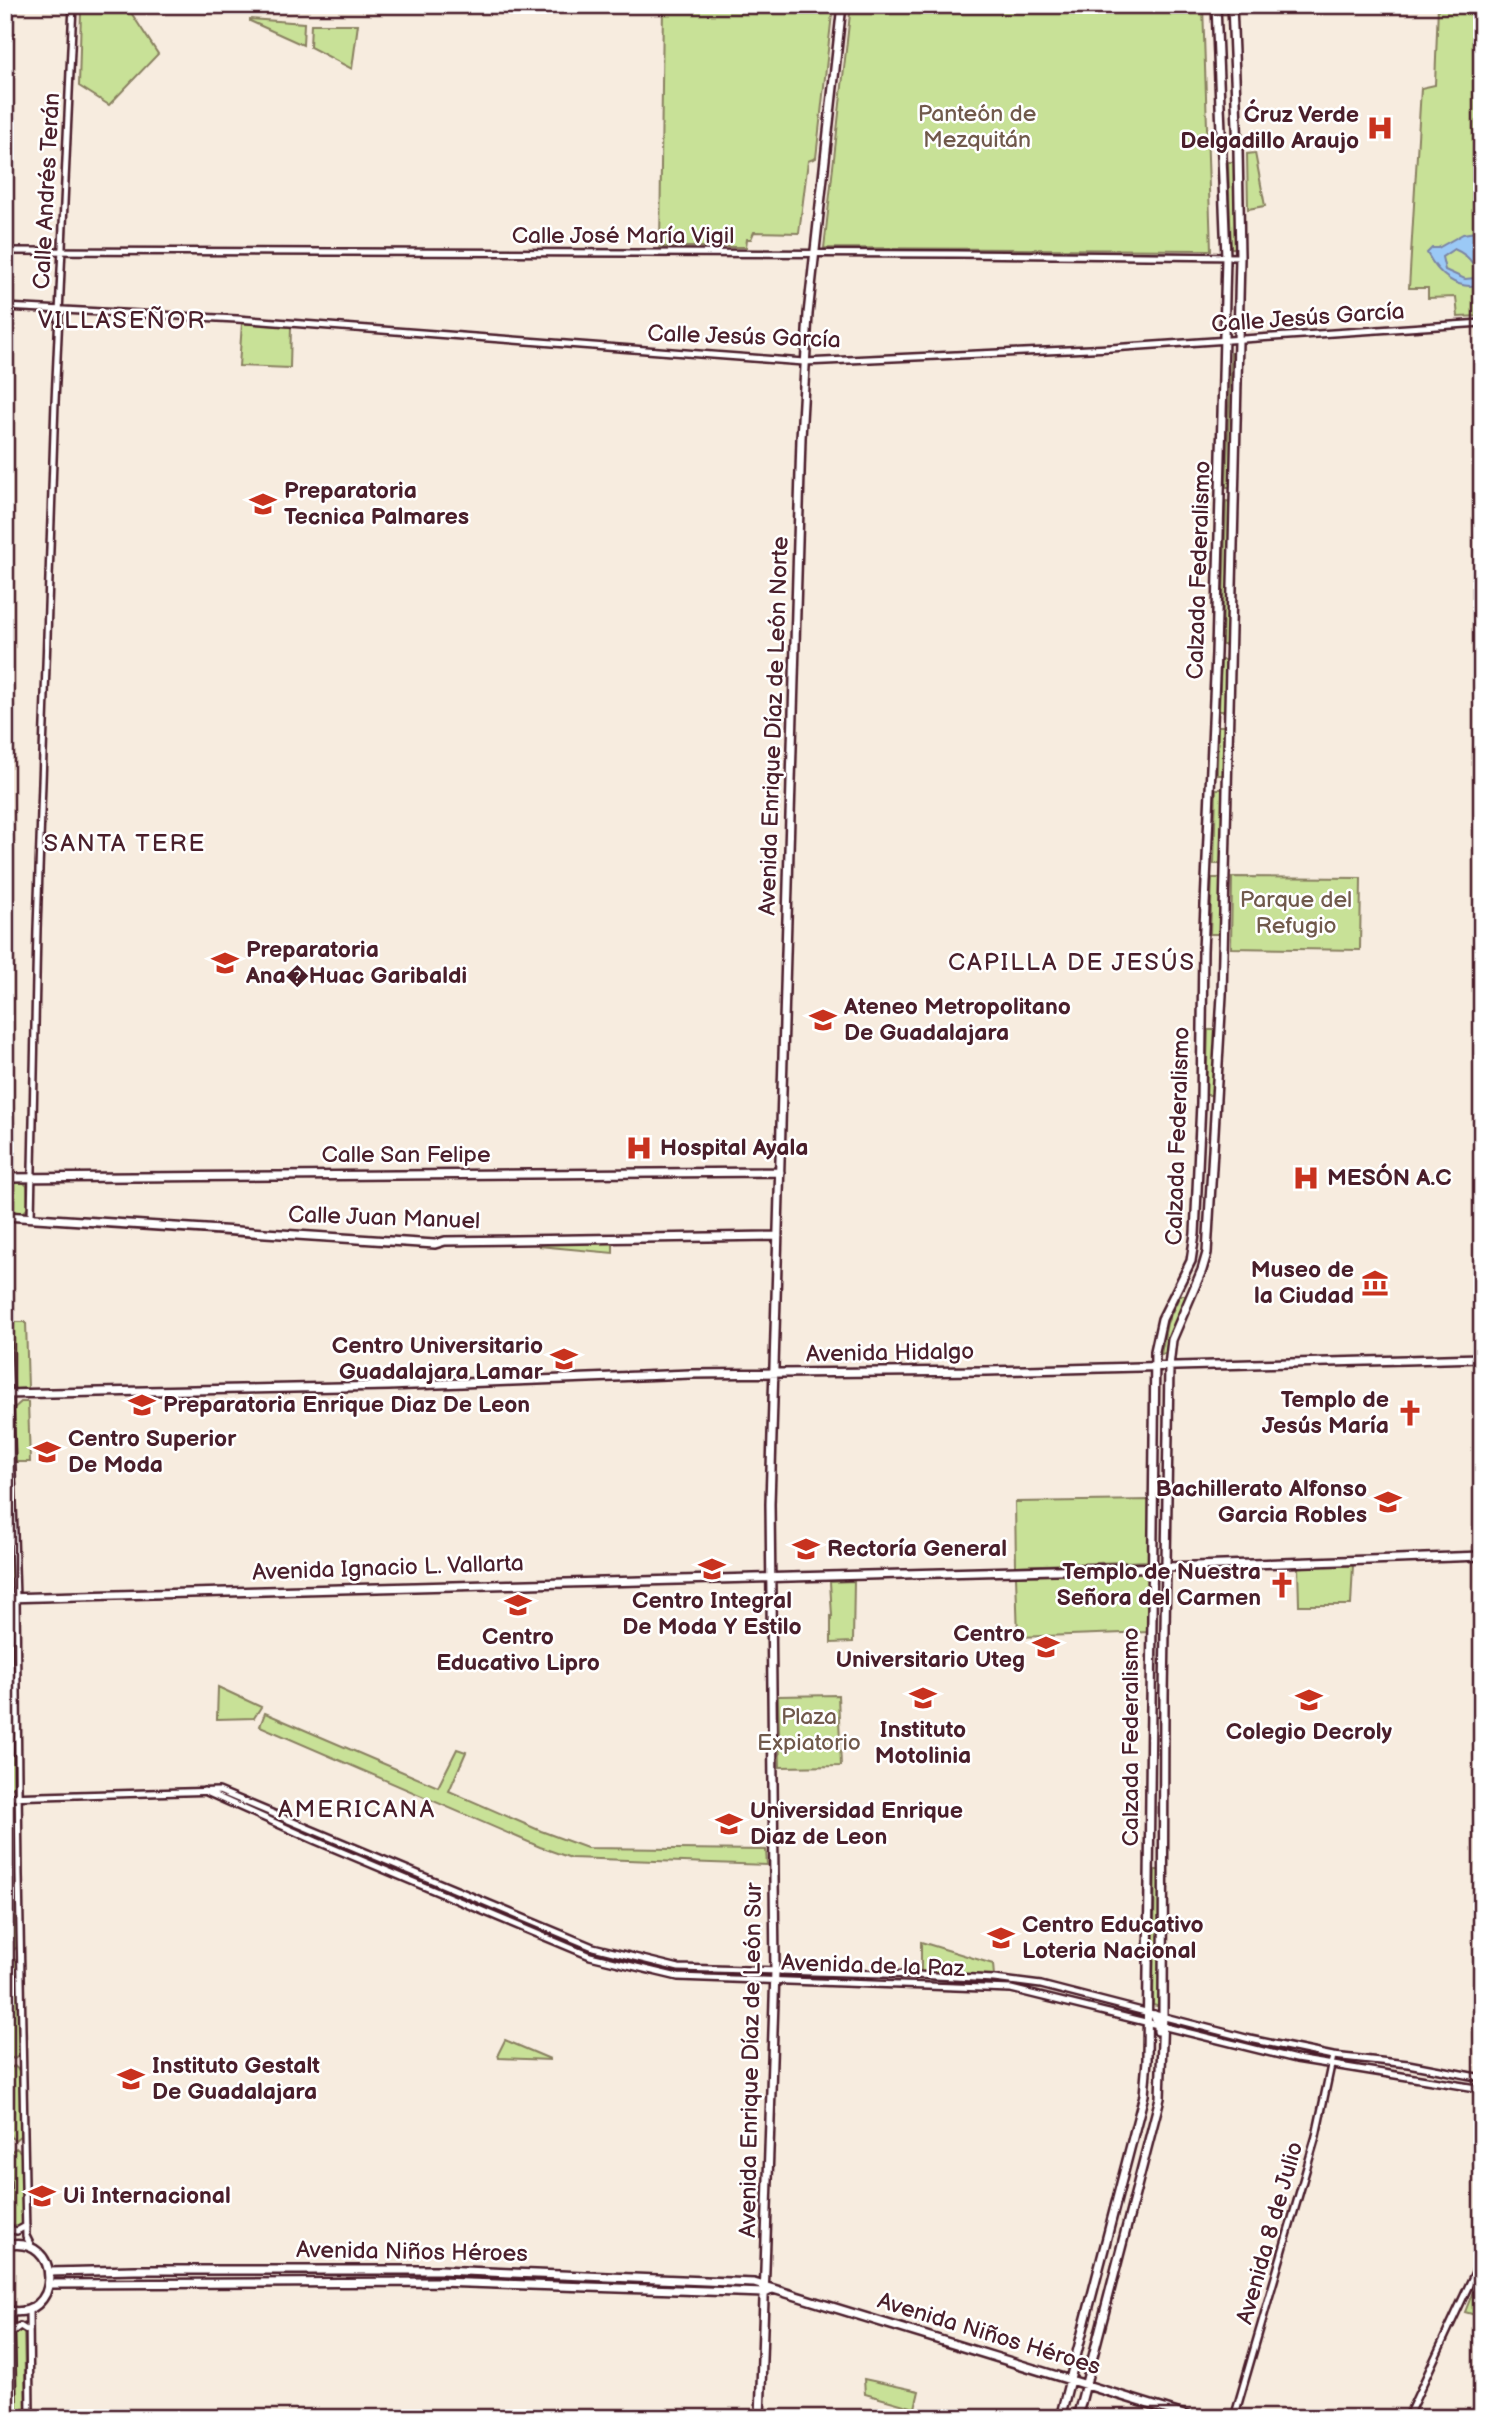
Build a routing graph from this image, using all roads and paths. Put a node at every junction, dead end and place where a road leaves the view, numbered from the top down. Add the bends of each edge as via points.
1 (73, 5) edge
2 (842, 5) edge
3 (1216, 5) edge
4 (1231, 5) edge
5 (5, 251) edge
6 (62, 252) junction
7 (815, 254) junction
8 (1226, 257) junction
9 (1240, 257) junction
10 (5, 307) edge
11 (58, 309) junction
12 (1482, 323) edge
13 (1238, 341) junction
14 (1224, 342) junction
15 (804, 362) junction
16 (780, 1172) junction
17 (32, 1177) junction
18 (5, 1178) edge
19 (5, 1216) edge
20 (31, 1218) junction
21 (778, 1236) junction
22 (5, 1248) edge
23 (1482, 1358) edge
24 (1154, 1366) junction
25 (1169, 1366) junction
26 (774, 1373) junction
27 (7, 1394) edge
28 (771, 1450) joint
29 (1482, 1556) edge
30 (1167, 1567) junction
31 (1151, 1568) junction
32 (771, 1577) junction
33 (5, 1598) edge
34 (16, 1598) junction
35 (204, 1791) junction
36 (5, 1797) edge
37 (19, 1797) junction
38 (775, 1970) junction
39 (775, 1980) junction
40 (1150, 2017) junction
41 (1162, 2022) junction
42 (1333, 2056) junction
43 (1333, 2065) junction
44 (1482, 2078) edge
45 (1482, 2090) edge
46 (5, 2118) edge
47 (8, 2225) junction
48 (26, 2226) junction
49 (6, 2246) edge
50 (32, 2248) junction
51 (1482, 2257) edge
52 (50, 2272) junction
53 (50, 2284) junction
54 (767, 2289) junction
55 (8, 2310) edge
56 (29, 2310) junction
57 (28, 2331) junction
58 (12, 2332) junction
59 (1070, 2379) junction
60 (1086, 2384) junction
61 (13, 2418) edge
62 (30, 2418) edge
63 (760, 2418) edge
64 (1060, 2418) edge
65 (1077, 2418) edge
66 (1194, 2418) edge
67 (1234, 2418) edge
68 (1408, 2418) edge

1 - 6 street, Calle Andrés Terán
2 - 7 main road, Avenida Enrique Díaz de León Norte
3 - 8 main road, Calzada Federalismo
4 - 9 main road, Calzada Federalismo
5 - 6 street, Calle José María Vigil
6 - 7 street, Calle José María Vigil
6 - 11 street, Calle Andrés Terán
7 - 8 street, Calle José María Vigil
7 - 15 main road, Avenida Enrique Díaz de León Norte
8 - 9 street, Calle José María Vigil
8 - 14 main road, Calzada Federalismo
9 - 13 main road, Calzada Federalismo
10 - 11 street, Calle Jesús García
11 - 15 street, Calle Jesús García
11 - 17 street, Calle Andrés Terán
12 - 13 street, Calle Jesús García
13 - 14 street, Calle Jesús García
13 - 25 main road, Calzada Federalismo via 1222,995 1209,1234 1202,1269 1172,1340
14 - 15 street, Calle Jesús García
14 - 24 main road, Calzada Federalismo via 1195,1234 1191,1261 1162,1319
15 - 16 main road, Avenida Enrique Díaz de León Norte
16 - 17 main road, Calle San Felipe
16 - 21 main road, Avenida Enrique Díaz de León Norte
17 - 18 main road, Calle San Felipe
17 - 20 street, Calle Andrés Terán
19 - 20 main road, Calle Juan Manuel
20 - 21 main road, Calle Juan Manuel via 435,1244
21 - 26 main road, Avenida Enrique Díaz de León Norte
22 - 27 street
23 - 25 main road, Avenida Hidalgo
24 - 25 main road, Avenida Hidalgo
24 - 26 main road, Avenida Hidalgo
24 - 31 main road, Calzada Federalismo
25 - 30 main road, Calzada Federalismo
26 - 27 main road, Avenida Hidalgo
26 - 28 main road, Avenida Enrique Díaz de León Norte
27 - 34 street
28 - 32 main road, Avenida Enrique Díaz de León Sur
29 - 30 main road, Avenida Ignacio L. Vallarta
30 - 31 main road, Avenida Ignacio L. Vallarta
30 - 41 main road, Calzada Federalismo
31 - 32 main road, Avenida Ignacio L. Vallarta
31 - 40 main road, Calzada Federalismo
32 - 34 main road, Avenida Ignacio L. Vallarta
32 - 38 main road, Avenida Enrique Díaz de León Sur
33 - 34 main road, Avenida Ignacio L. Vallarta
34 - 37 street
35 - 37 street, Avenida de la Paz
35 - 38 street, Avenida de la Paz via 249,1801 593,1947 679,1968
35 - 39 street, Avenida de la Paz via 590,1956 678,1977
36 - 37 street, Avenida de la Paz
37 - 48 street
38 - 39 main road, Avenida Enrique Díaz de León Sur
38 - 40 street, Avenida de la Paz via 1017,1982
39 - 40 street, Avenida de la Paz via 1011,1989
39 - 54 main road, Avenida Enrique Díaz de León Sur
40 - 41 main road
40 - 59 main road, Calzada Federalismo via 1144,2095
41 - 42 street
41 - 43 street via 1249,2048
41 - 60 main road, Calzada Federalismo via 1160,2094
42 - 43 street, Avenida 8 de Julio
42 - 44 street
43 - 45 street
43 - 67 street, Avenida 8 de Julio
46 - 47 street
47 - 48 street via 18,2231
47 - 49 street
48 - 50 street
49 - 50 main road
50 - 52 main road
51 - 68 street
52 - 53 main road
52 - 54 main road, Avenida Niños Héroes via 440,2270 678,2279
53 - 54 main road, Avenida Niños Héroes via 426,2282
53 - 56 main road via 43,2299
54 - 59 main road, Avenida Niños Héroes
54 - 63 main road, Avenida Enrique Díaz de León Sur
55 - 56 main road
55 - 58 street
56 - 57 street
57 - 58 street via 20,2326
57 - 62 street
58 - 61 street
59 - 60 main road, Avenida Niños Héroes
59 - 64 main road, Calzada Federalismo
60 - 65 main road, Calzada Federalismo
60 - 66 main road, Avenida Niños Héroes

